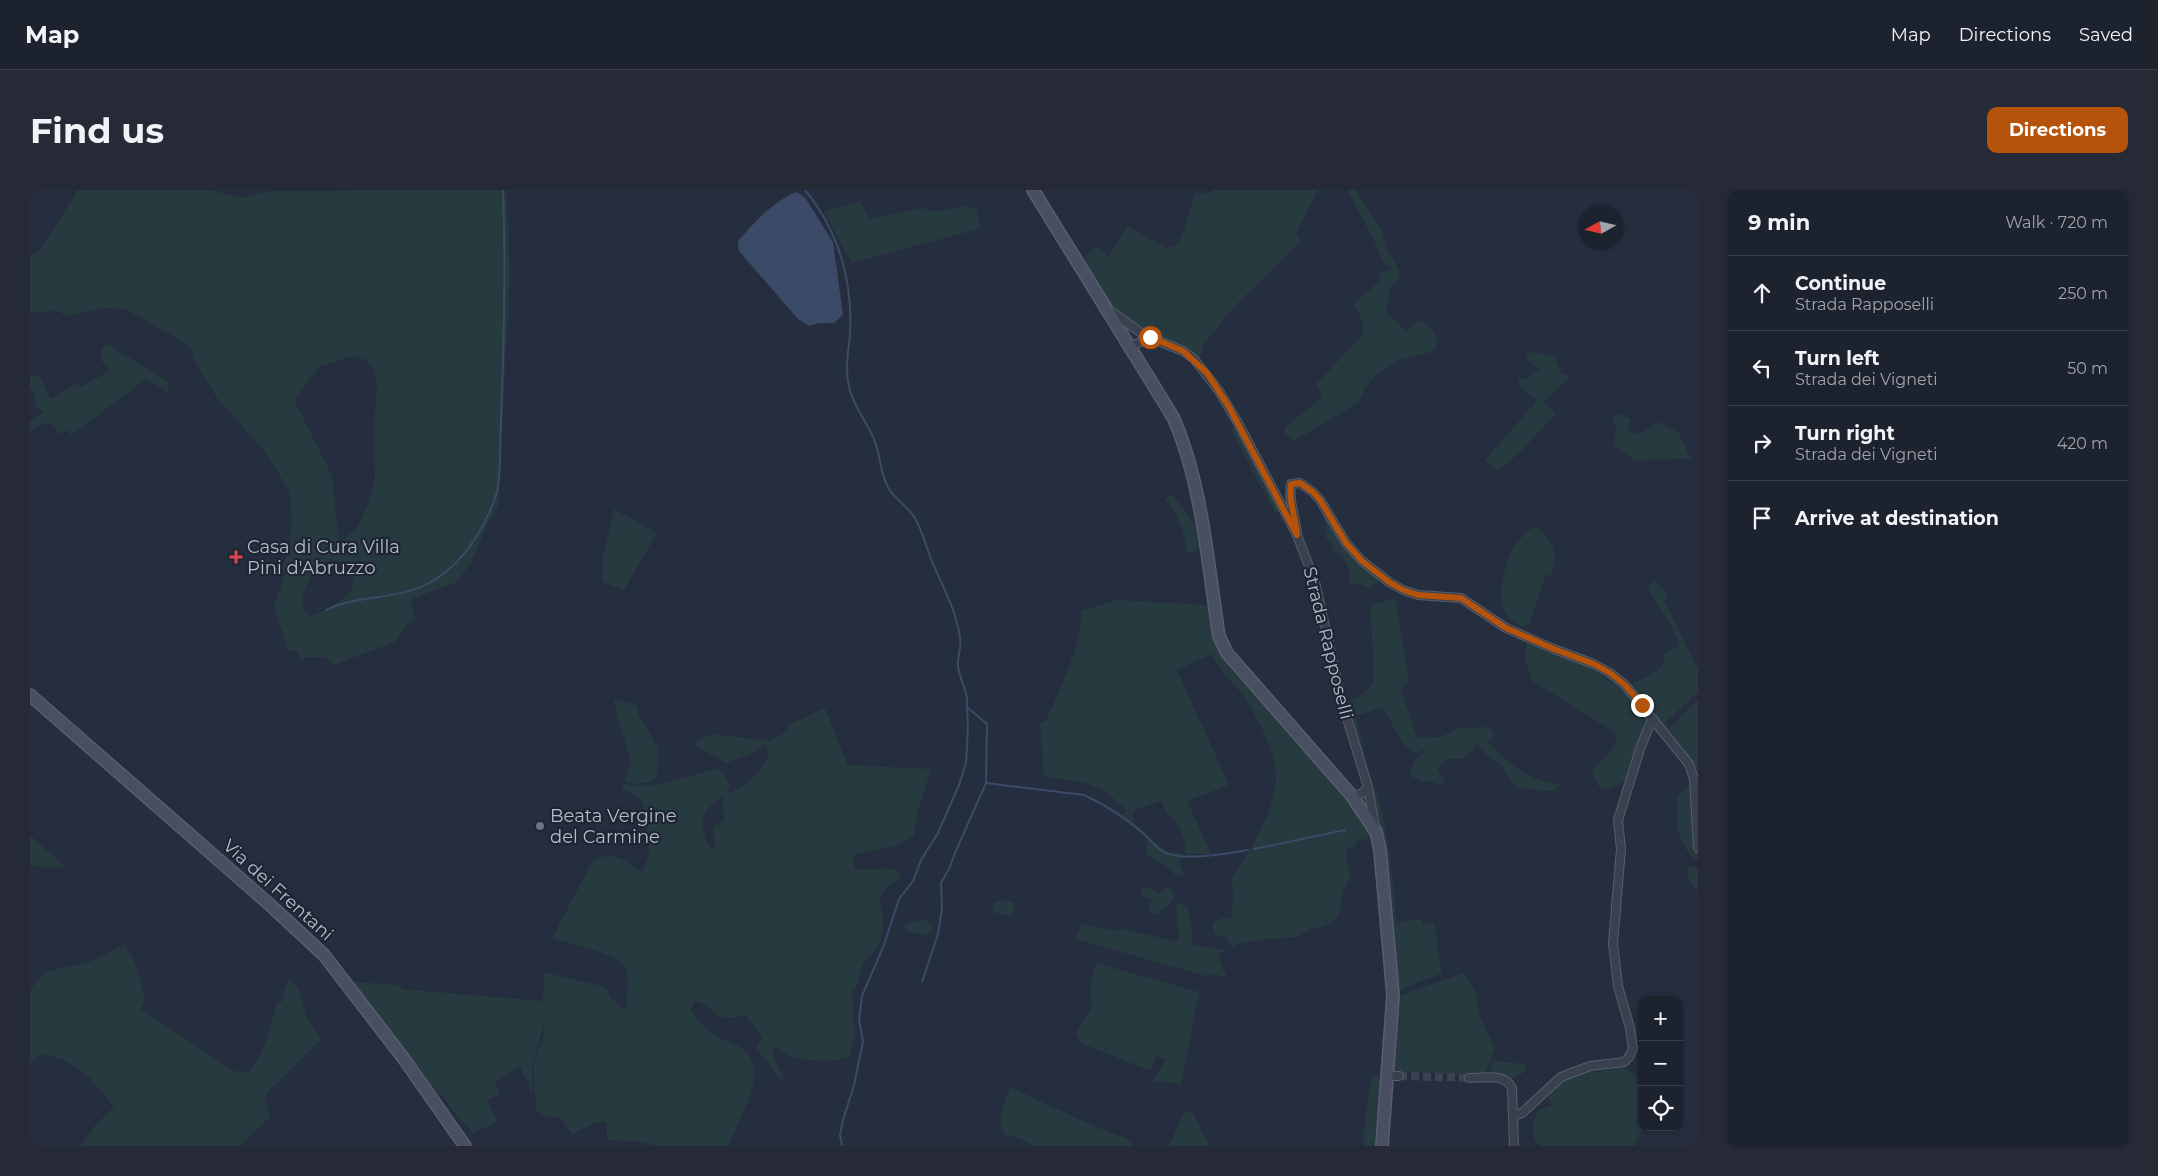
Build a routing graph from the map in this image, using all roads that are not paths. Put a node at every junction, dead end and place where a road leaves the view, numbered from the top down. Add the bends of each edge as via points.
1 (1033, 190) edge
2 (1106, 308) junction
3 (1150, 337) junction
4 (1130, 347) junction
5 (1297, 535) junction
6 (30, 695) edge
7 (1654, 720) junction
8 (1368, 787) junction
9 (1352, 796) junction
10 (1376, 832) junction
11 (1698, 848) edge
12 (1387, 1076) junction
13 (1399, 1076) tunnel mouth
14 (1469, 1078) tunnel mouth
15 (1513, 1116) junction
16 (465, 1146) edge
17 (1382, 1146) edge
18 (1514, 1146) edge

1 - 2 street
2 - 3 street, Strada Rapposelli
2 - 4 street
3 - 4 street
3 - 5 street, Strada Rapposelli via 1183,351 1207,373 1229,407
4 - 9 street via 1174,417 1184,441 1195,484 1219,636 1227,653
5 - 7 street via 1289,494 1291,484 1295,482 1305,485 1320,500 1346,543 1362,561 1389,582 1418,595 1461,598 1506,628 1594,664 1624,684
5 - 8 street, Strada Rapposelli via 1315,582 1342,702
6 - 16 street, Via dei Frentani via 324,955 404,1059
7 - 11 street via 1689,764 1694,780
7 - 15 street via 1640,749 1618,820 1621,849 1613,943 1618,986 1633,1049 1624,1062 1590,1066 1561,1077 1522,1113
8 - 9 street via 1363,793
8 - 10 street, Strada Rapposelli
9 - 10 street
10 - 12 street via 1393,995
12 - 13 street
12 - 17 street
14 - 15 street via 1504,1078 1510,1082
15 - 18 street

